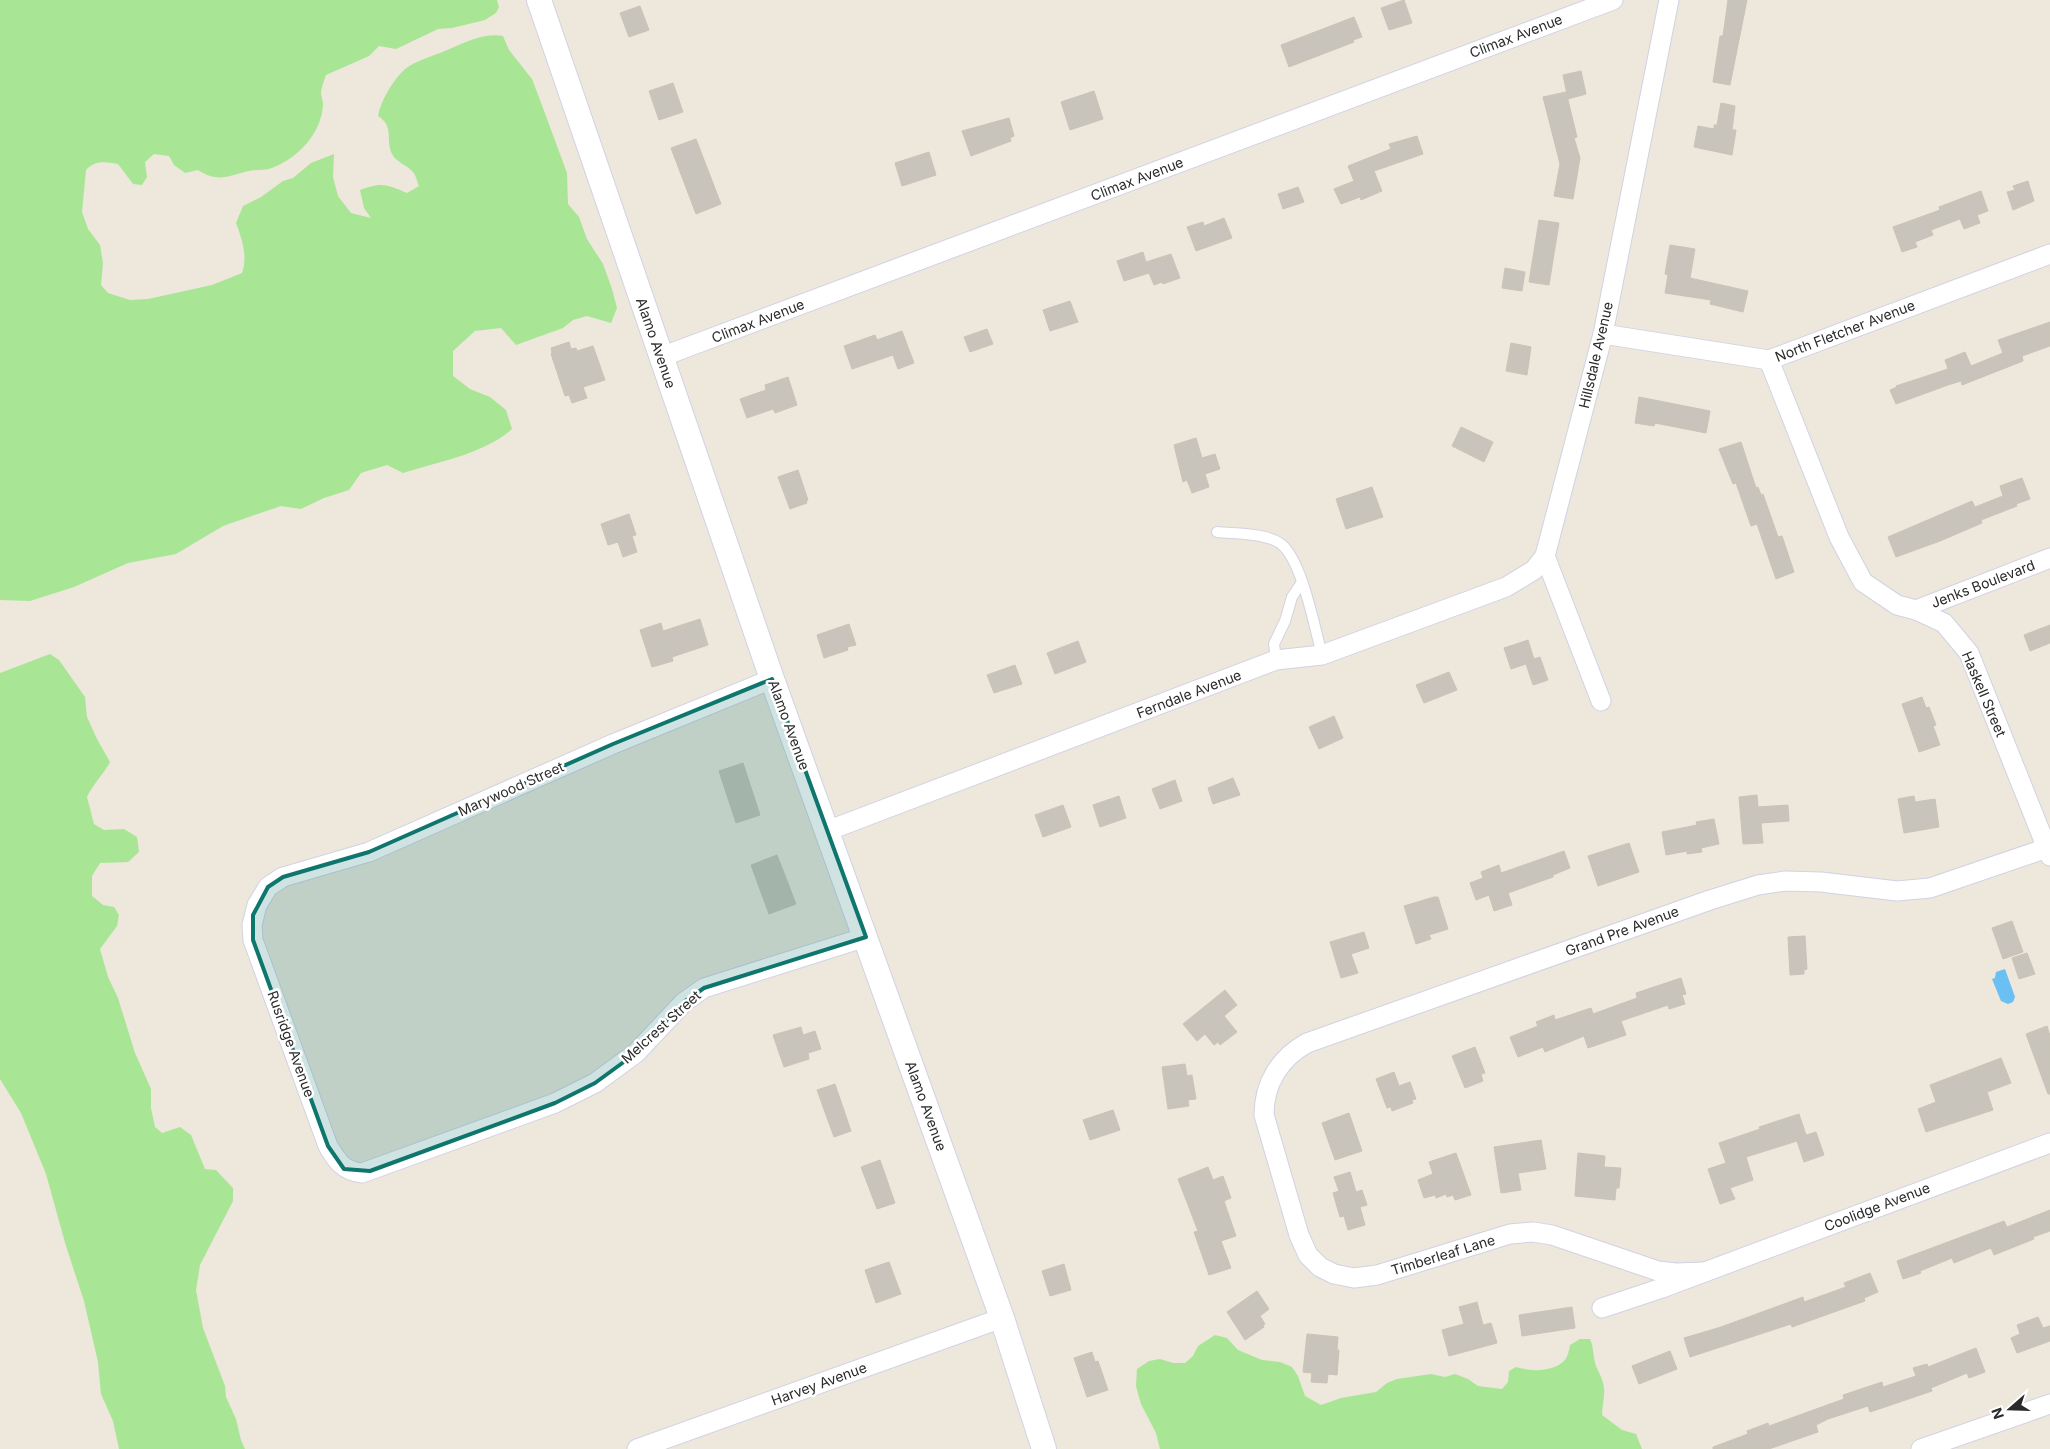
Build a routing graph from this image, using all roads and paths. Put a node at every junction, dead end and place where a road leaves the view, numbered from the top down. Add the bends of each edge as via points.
1 (539, 0) edge
2 (1613, 0) edge
3 (1669, 0) edge
4 (2050, 254) edge
5 (1602, 334) junction
6 (661, 357) junction
7 (1769, 360) junction
8 (1217, 532) dead end
9 (1545, 556) junction
10 (2050, 558) edge
11 (1302, 582) junction
12 (1916, 610) junction
13 (1322, 655) junction
14 (1276, 660) junction
15 (772, 679) junction
16 (1601, 701) dead end
17 (827, 831) junction
18 (2049, 850) edge
19 (257, 905) joint
20 (866, 937) junction
21 (1270, 1136) joint
22 (2050, 1142) edge
23 (353, 1172) joint
24 (1705, 1272) junction
25 (1602, 1308) dead end
26 (1002, 1318) junction
27 (2050, 1404) edge
28 (637, 1449) edge
29 (1044, 1449) edge
30 (1921, 1449) edge

1 - 6 street, Alamo Avenue
2 - 6 street, Climax Avenue
3 - 5 street, Hillsdale Avenue
4 - 7 street, North Fletcher Avenue
5 - 7 street, North Fletcher Avenue
5 - 9 street, Hillsdale Avenue
6 - 15 street, Alamo Avenue
7 - 12 street, Haskell Street via 1840,537 1863,582 1897,605
8 - 11 lane via 1266,537 1281,543 1291,555
9 - 13 street, Ferndale Avenue via 1534,570 1506,587
9 - 16 street
10 - 12 street, Jenks Boulevard
11 - 13 lane
11 - 14 lane via 1292,597 1274,644
12 - 18 street, Haskell Street via 1944,623 1969,653
13 - 14 street, Ferndale Avenue
14 - 17 street, Ferndale Avenue
15 - 17 street, Alamo Avenue
15 - 19 street, Marywood Street via 605,747 369,852 283,877 268,888
17 - 20 street, Alamo Avenue
18 - 21 street, Grand Pre Avenue via 1930,888 1897,891 1820,882 1758,884 1307,1043 1294,1050 1272,1077 1264,1102
19 - 23 street, Rusridge Avenue via 252,925 253,940 328,1146 337,1162
20 - 23 street, Melcrest Street via 704,988 684,1002 636,1052 594,1084 555,1103 370,1171
20 - 26 street, Alamo Avenue
21 - 24 street, Timberleaf Lane via 1308,1255 1320,1267 1334,1274 1354,1278 1377,1275 1510,1234 1533,1232 1552,1235 1658,1271
22 - 24 street, Coolidge Avenue
24 - 25 street, Coolidge Avenue
26 - 28 street, Harvey Avenue
26 - 29 street, Alamo Avenue
27 - 30 street

